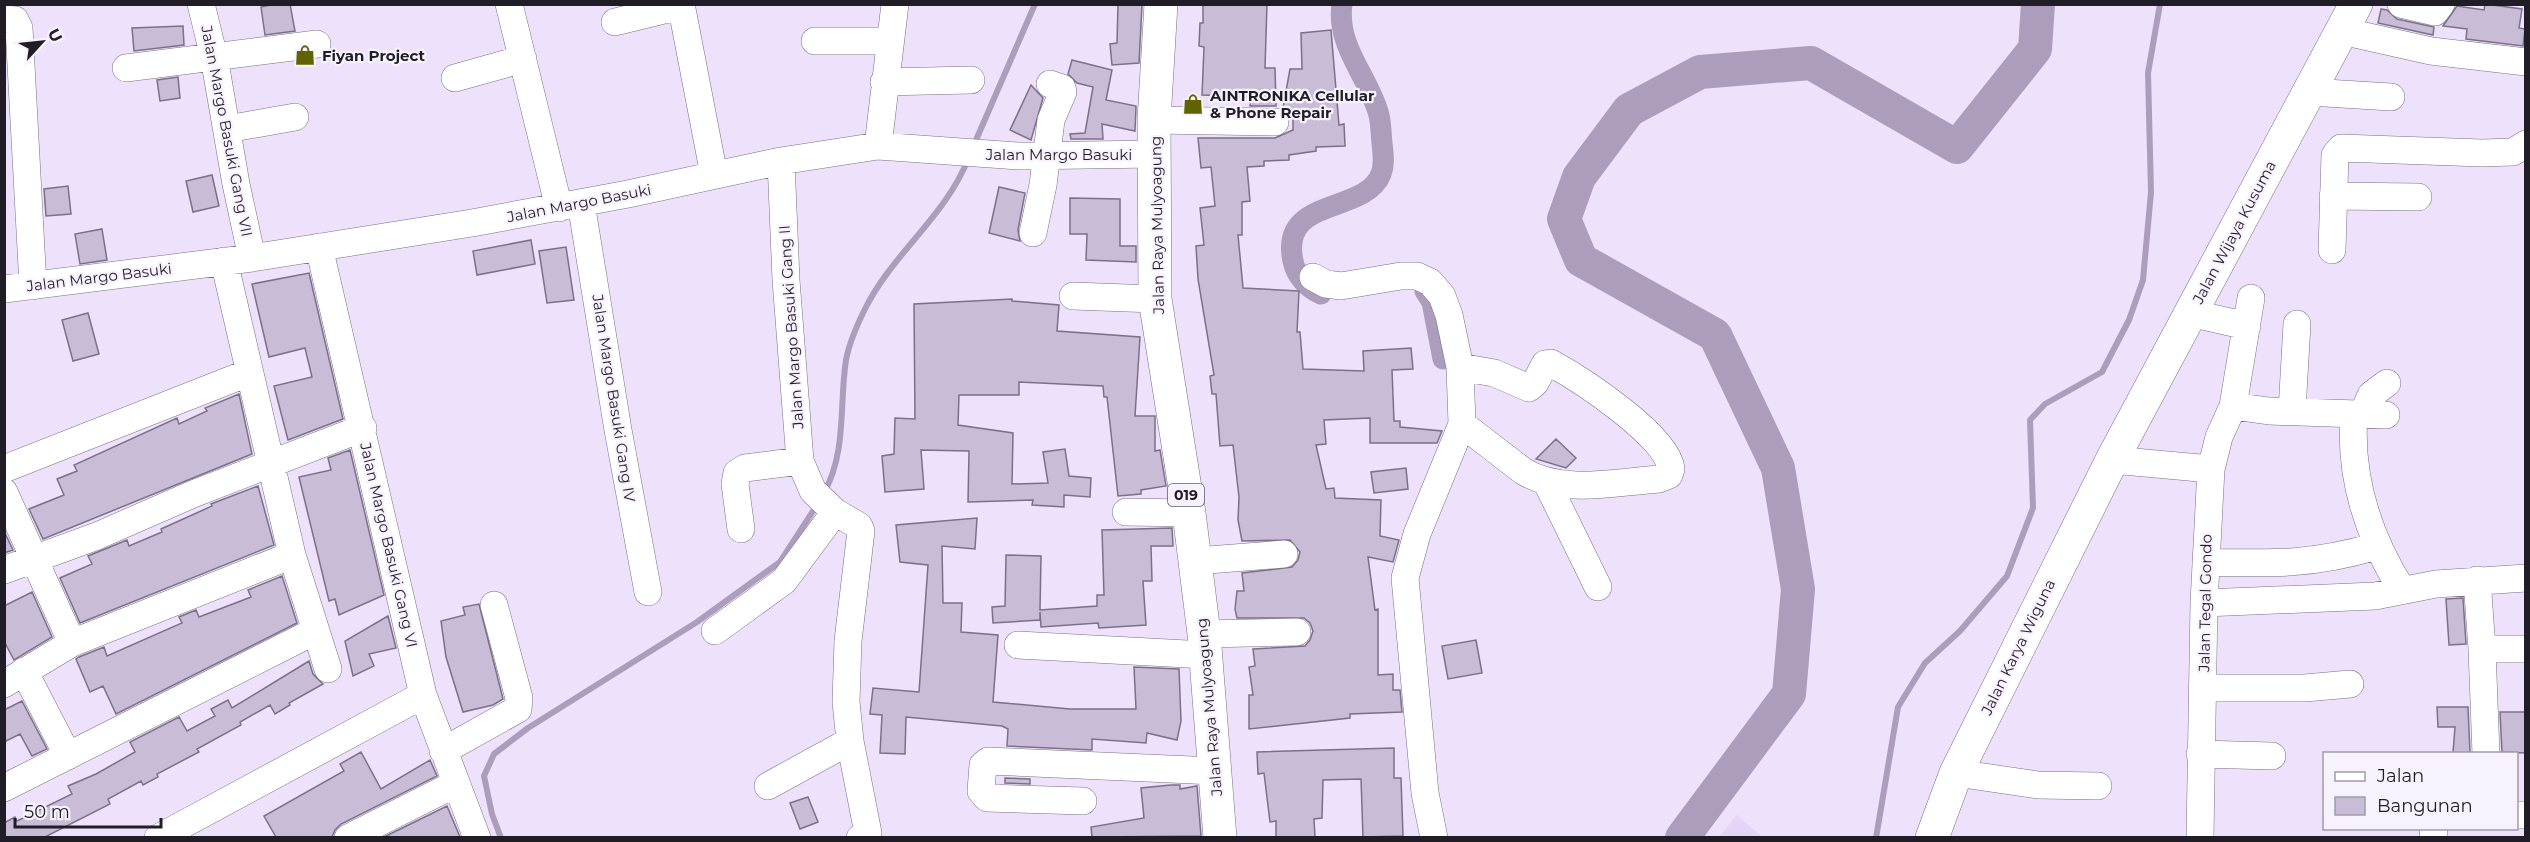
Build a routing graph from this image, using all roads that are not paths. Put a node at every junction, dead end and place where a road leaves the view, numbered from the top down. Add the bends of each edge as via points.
1 (201, 4) edge
2 (509, 4) edge
3 (895, 4) edge
4 (1161, 4) edge
5 (2401, 4) edge
6 (2441, 4) edge
7 (681, 5) edge
8 (2349, 18) edge
9 (4, 19) edge
10 (615, 22) dead end
11 (815, 41) dead end
12 (889, 41) junction
13 (317, 44) dead end
14 (214, 57) junction
15 (523, 59) junction
16 (2526, 62) edge
17 (126, 68) dead end
18 (455, 78) dead end
19 (971, 80) dead end
20 (884, 82) junction
21 (1050, 84) dead end
22 (2330, 93) junction
23 (2391, 98) dead end
24 (295, 117) dead end
25 (1154, 120) junction
26 (1275, 122) dead end
27 (226, 129) junction
28 (14, 137) edge
29 (2526, 144) edge
30 (878, 146) junction
31 (1154, 154) junction
32 (1047, 157) junction
33 (781, 161) junction
34 (714, 175) junction
35 (2342, 196) junction
36 (2418, 197) dead end
37 (570, 206) junction
38 (1032, 233) dead end
39 (319, 247) junction
40 (2332, 250) dead end
41 (252, 258) junction
42 (224, 261) junction
43 (1313, 277) dead end
44 (33, 286) junction
45 (4, 289) edge
46 (1074, 296) dead end
47 (2252, 298) dead end
48 (1155, 299) junction
49 (2190, 313) junction
50 (2297, 324) dead end
51 (2247, 326) junction
52 (1460, 367) junction
53 (248, 373) junction
54 (2387, 383) dead end
55 (2233, 406) junction
56 (2292, 411) junction
57 (2359, 414) junction
58 (1462, 424) junction
59 (363, 428) junction
60 (800, 460) junction
61 (2112, 460) junction
62 (272, 463) junction
63 (4, 469) edge
64 (2211, 469) junction
65 (1546, 481) junction
66 (4, 492) edge
67 (827, 504) junction
68 (1126, 512) dead end
69 (1189, 513) junction
70 (741, 529) dead end
71 (2377, 546) junction
72 (1284, 554) dead end
73 (292, 555) junction
74 (35, 559) junction
75 (1195, 561) junction
76 (2206, 562) junction
77 (4, 570) edge
78 (2526, 578) edge
79 (2477, 580) junction
80 (1598, 587) dead end
81 (2402, 590) junction
82 (648, 592) dead end
83 (2204, 603) junction
84 (494, 605) dead end
85 (715, 631) dead end
86 (315, 632) junction
87 (1297, 632) dead end
88 (72, 643) junction
89 (1205, 644) junction
90 (1018, 645) dead end
91 (2482, 649) junction
92 (2526, 649) edge
93 (328, 669) dead end
94 (14, 677) edge
95 (2350, 684) dead end
96 (2203, 688) junction
97 (423, 695) junction
98 (850, 741) junction
99 (443, 751) junction
100 (2486, 752) edge
101 (2200, 754) junction
102 (68, 756) junction
103 (2272, 756) dead end
104 (1215, 771) junction
105 (1956, 773) junction
106 (456, 784) junction
107 (768, 786) dead end
108 (2097, 786) dead end
109 (4, 788) edge
110 (1083, 801) dead end
111 (866, 836) edge
112 (158, 837) edge
113 (348, 837) edge
114 (477, 837) edge
115 (1220, 837) edge
116 (1434, 837) edge
117 (1932, 837) edge
118 (2200, 837) edge

1 - 14 street, Jalan Margo Basuki Gang VII
2 - 15 street, Jalan Margo Basuki Gang IV
3 - 12 street
4 - 25 main road, Jalan Raya Mulyoagung / 019
5 - 6 street via 2433,12
7 - 10 street
7 - 34 street
8 - 16 street via 2431,51
8 - 22 main road, Jalan Wijaya Kusuma
9 - 28 street via 15,20 19,28
11 - 12 street
12 - 20 street
13 - 14 street
14 - 17 street
14 - 27 street, Jalan Margo Basuki Gang VII
15 - 18 street
15 - 37 street, Jalan Margo Basuki Gang IV via 531,125
19 - 20 street
20 - 30 street
21 - 32 street via 1063,92 1051,120
22 - 23 street
22 - 49 main road, Jalan Wijaya Kusuma
24 - 27 street
25 - 26 street
25 - 31 main road, Jalan Raya Mulyoagung / 019
27 - 41 street, Jalan Margo Basuki Gang VII
28 - 44 street
29 - 35 street via 2513,152 2476,153 2341,148 2334,155
30 - 32 street, Jalan Margo Basuki
30 - 33 street, Jalan Margo Basuki
31 - 32 street, Jalan Margo Basuki
31 - 48 main road, Jalan Raya Mulyoagung / 019
32 - 38 street
33 - 34 street, Jalan Margo Basuki
33 - 60 street, Jalan Margo Basuki Gang II
34 - 37 street, Jalan Margo Basuki
35 - 36 street
35 - 40 street
37 - 39 street, Jalan Margo Basuki
37 - 82 street, Jalan Margo Basuki Gang IV
39 - 41 street, Jalan Margo Basuki
39 - 59 street, Jalan Margo Basuki Gang VI
41 - 42 street, Jalan Margo Basuki
42 - 44 street, Jalan Margo Basuki
42 - 53 street
43 - 52 street via 1341,286 1401,276 1417,276 1430,282 1442,296 1449,315
44 - 45 street, Jalan Margo Basuki
46 - 48 street
47 - 51 street, Jalan Tegal Gondo
48 - 69 main road, Jalan Raya Mulyoagung / 019
49 - 51 street
49 - 61 main road, Jalan Wijaya Kusuma
50 - 56 street
51 - 55 street, Jalan Tegal Gondo
52 - 58 street
52 - 65 street via 1494,374 1529,388 1545,364 1551,363 1575,376 1645,431 1671,462 1669,475 1659,479 1575,484
53 - 62 street
53 - 63 street
54 - 57 street via 2371,396
55 - 56 street
55 - 64 street, Jalan Tegal Gondo
56 - 57 street
57 - 71 street via 2354,460 2358,488
58 - 65 street via 1523,471
58 - 116 street via 1421,524 1405,578 1425,793
59 - 62 street
59 - 97 street, Jalan Margo Basuki Gang VI
60 - 67 street, Jalan Margo Basuki Gang II
60 - 70 street via 745,468 737,473
61 - 64 street
61 - 105 main road, Jalan Karya Wiguna
62 - 73 street
62 - 74 street
64 - 76 street, Jalan Tegal Gondo
65 - 80 street
66 - 74 street
67 - 85 street via 784,581
67 - 98 street via 861,531 848,640 846,702
68 - 69 street
69 - 75 main road, Jalan Raya Mulyoagung / 019
71 - 76 street via 2291,564
71 - 81 street
72 - 75 street
73 - 86 street
73 - 88 street
74 - 77 street
74 - 88 street
75 - 89 main road, Jalan Raya Mulyoagung / 019
76 - 83 street, Jalan Tegal Gondo
78 - 79 street
79 - 81 street
79 - 91 street
81 - 83 street via 2375,596
83 - 96 street, Jalan Tegal Gondo
84 - 99 street via 519,698 518,709
86 - 93 street
86 - 102 street
87 - 89 street
88 - 94 street
89 - 90 street
89 - 104 main road, Jalan Raya Mulyoagung / 019
91 - 92 street
91 - 100 street
94 - 102 street
95 - 96 street
96 - 101 street, Jalan Tegal Gondo
97 - 99 street, Jalan Margo Basuki Gang VI
97 - 112 street
98 - 107 street
98 - 111 street
99 - 106 street, Jalan Margo Basuki Gang VI
101 - 103 street
101 - 118 street, Jalan Tegal Gondo
102 - 109 street
104 - 110 street via 988,761 983,765 981,790 987,798
104 - 115 main road, Jalan Raya Mulyoagung / 019
105 - 108 street via 2038,785
105 - 117 main road, Jalan Karya Wiguna
106 - 113 street
106 - 114 street, Jalan Margo Basuki Gang VI

